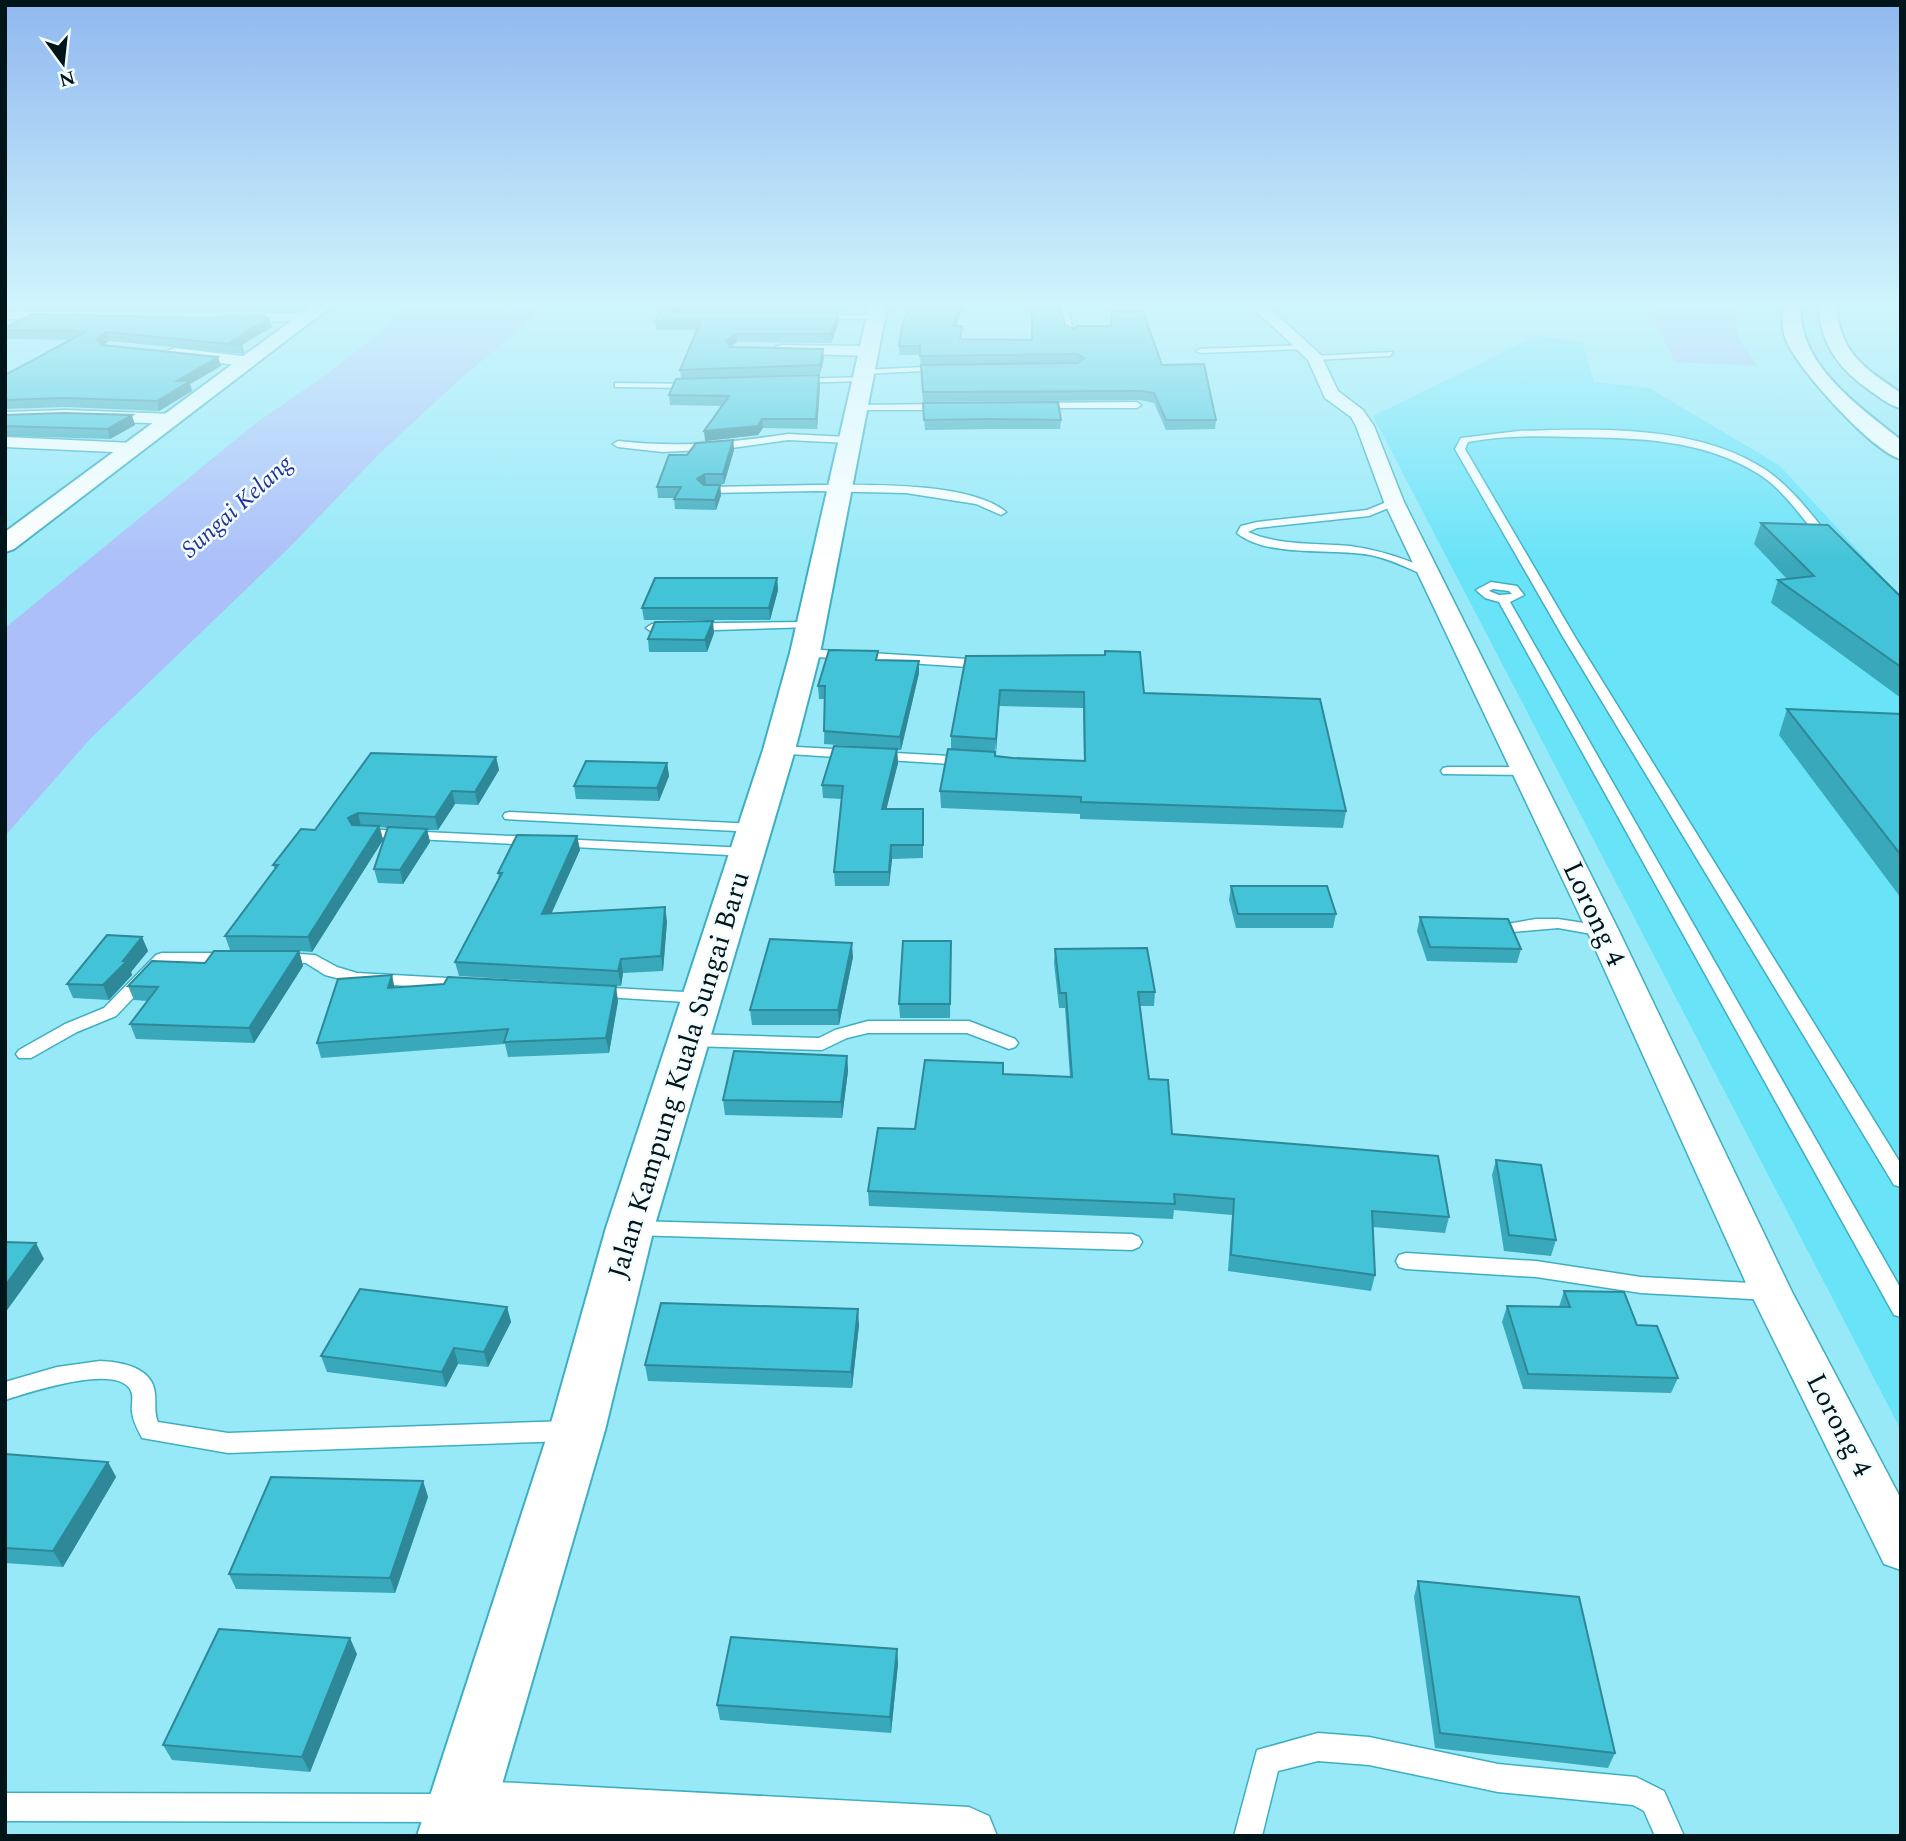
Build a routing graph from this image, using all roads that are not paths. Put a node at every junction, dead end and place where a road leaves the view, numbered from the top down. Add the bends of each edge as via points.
1 (209, 393) edge
2 (837, 393) edge
3 (859, 393) edge
4 (918, 393) edge
5 (1330, 393) edge
6 (1835, 393) edge
7 (1137, 405) edge
8 (1030, 406) edge
9 (949, 407) edge
10 (5, 417) edge
11 (174, 419) junction
12 (5, 442) edge
13 (618, 444) dead end
14 (134, 449) junction
15 (1901, 452) edge
16 (838, 489) junction
17 (706, 490) edge
18 (1394, 502) junction
19 (1001, 512) dead end
20 (5, 544) edge
21 (1837, 551) edge
22 (1430, 574) junction
23 (1503, 599) dead end
24 (652, 628) edge
25 (808, 639) junction
26 (990, 664) edge
27 (779, 750) junction
28 (988, 762) edge
29 (1448, 771) dead end
30 (1525, 771) junction
31 (510, 816) dead end
32 (361, 833) edge
33 (751, 840) junction
34 (1513, 927) edge
35 (1602, 931) junction
36 (242, 958) edge
37 (269, 958) edge
38 (480, 985) edge
39 (577, 991) edge
40 (702, 998) junction
41 (688, 1040) junction
42 (1009, 1043) dead end
43 (25, 1054) dead end
44 (1901, 1180) edge
45 (629, 1228) junction
46 (1132, 1242) dead end
47 (1406, 1261) dead end
48 (1771, 1292) junction
49 (1901, 1310) edge
50 (5, 1391) edge
51 (577, 1430) junction
52 (1901, 1548) edge
53 (5, 1807) edge
54 (456, 1822) edge
55 (969, 1836) edge
56 (1248, 1836) edge
57 (1670, 1836) edge

1 - 11 main road
2 - 13 lane via 788,438 662,449
3 - 16 main road, Jalan Kampung Kuala Sungai Baru
4 - 9 lane
5 - 18 street, Lorong 4 via 1357,414 1364,426
6 - 15 main road
7 - 8 lane
10 - 11 street
11 - 14 main road
12 - 14 street
14 - 20 main road
16 - 17 lane
16 - 19 lane via 950,494 987,503
16 - 25 main road, Jalan Kampung Kuala Sungai Baru
18 - 22 street, Lorong 4
18 - 22 lane via 1369,513 1257,525 1242,533 1253,539 1378,554
21 - 44 lane via 1764,472 1715,450 1636,435 1497,432 1464,440 1460,449 1569,637
22 - 30 street, Lorong 4
23 - 49 lane
24 - 25 lane
25 - 26 lane
25 - 27 main road, Jalan Kampung Kuala Sungai Baru
27 - 28 lane
27 - 33 main road, Jalan Kampung Kuala Sungai Baru
29 - 30 lane
30 - 35 street, Lorong 4
31 - 33 lane
32 - 33 lane
33 - 40 main road, Jalan Kampung Kuala Sungai Baru
34 - 35 lane via 1533,922 1570,923
35 - 48 street, Lorong 4
36 - 43 lane via 162,958 110,1012
37 - 38 lane via 309,958 356,978
39 - 40 lane
40 - 41 main road, Jalan Kampung Kuala Sungai Baru
41 - 42 lane via 822,1044 868,1027 968,1027
41 - 45 main road, Jalan Kampung Kuala Sungai Baru
45 - 46 lane
45 - 51 main road, Jalan Kampung Kuala Sungai Baru
47 - 48 lane via 1536,1269 1641,1285
48 - 52 street, Lorong 4
50 - 51 lane via 89,1370 117,1369 134,1377 143,1389 143,1412 150,1431 228,1443
51 - 54 main road, Jalan Kampung Kuala Sungai Baru
53 - 54 lane
54 - 55 street
56 - 57 lane via 1267,1760 1318,1747 1369,1751 1498,1778 1636,1791 1654,1801

